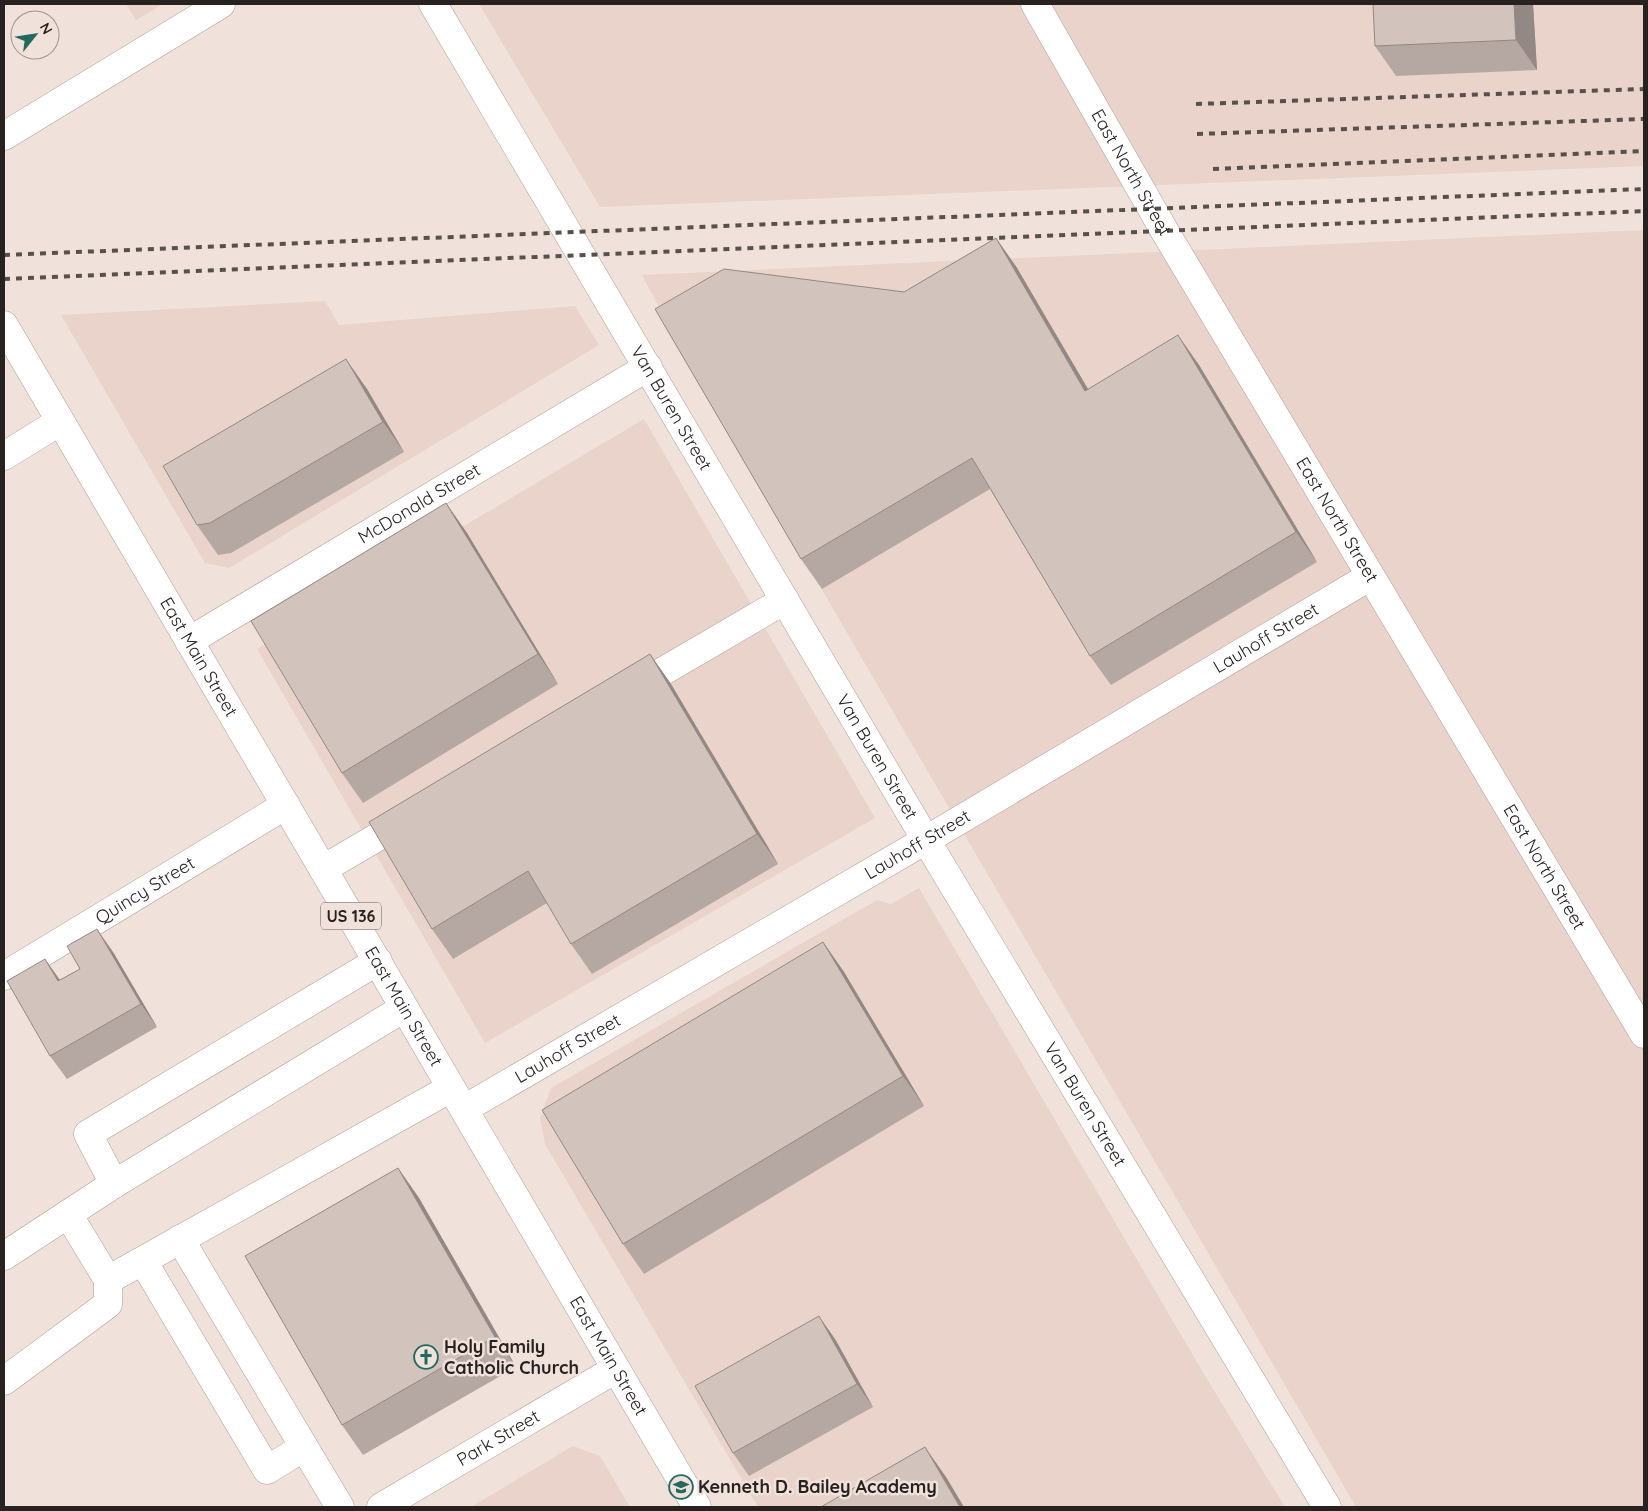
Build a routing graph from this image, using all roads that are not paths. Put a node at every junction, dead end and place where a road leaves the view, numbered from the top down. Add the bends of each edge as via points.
1 (221, 4) edge
2 (433, 4) edge
3 (1035, 4) edge
4 (4, 136) edge
5 (4, 325) edge
6 (648, 367) junction
7 (59, 422) junction
8 (4, 456) edge
9 (1369, 577) junction
10 (785, 600) junction
11 (189, 642) junction
12 (612, 701) edge
13 (436, 804) edge
14 (286, 805) junction
15 (926, 840) junction
16 (323, 869) junction
17 (378, 961) junction
18 (4, 976) edge
19 (404, 1008) junction
20 (1644, 1034) edge
21 (457, 1098) junction
22 (114, 1184) junction
23 (68, 1214) junction
24 (180, 1239) junction
25 (4, 1256) edge
26 (143, 1261) junction
27 (108, 1280) junction
28 (616, 1370) junction
29 (4, 1381) edge
30 (304, 1447) junction
31 (340, 1507) edge
32 (381, 1507) edge
33 (697, 1507) edge
34 (1327, 1507) edge

1 - 4 street
2 - 6 street, Van Buren Street
3 - 9 street, East North Street
5 - 7 street, East Main Street / US 136
6 - 10 street, Van Buren Street
6 - 11 street, McDonald Street
7 - 8 street
7 - 11 street, East Main Street / US 136
9 - 15 street, Lauhoff Street
9 - 20 street, East North Street
10 - 12 street
10 - 15 street, Van Buren Street
11 - 14 street, East Main Street / US 136
13 - 16 street
14 - 16 street, East Main Street / US 136
14 - 18 street, Quincy Street
15 - 21 street, Lauhoff Street
15 - 34 street, Van Buren Street
16 - 17 street, East Main Street / US 136
17 - 19 street, East Main Street / US 136
17 - 22 street via 88,1134
19 - 21 street, East Main Street / US 136
19 - 22 street
21 - 24 street, Lauhoff Street
21 - 28 street, East Main Street / US 136
22 - 23 street
23 - 25 street
23 - 27 street
24 - 26 street, Lauhoff Street
24 - 30 street
26 - 27 street, Lauhoff Street
26 - 30 street via 267,1470
27 - 29 street via 108,1304
28 - 32 street, Park Street
28 - 33 street, East Main Street / US 136
30 - 31 street

